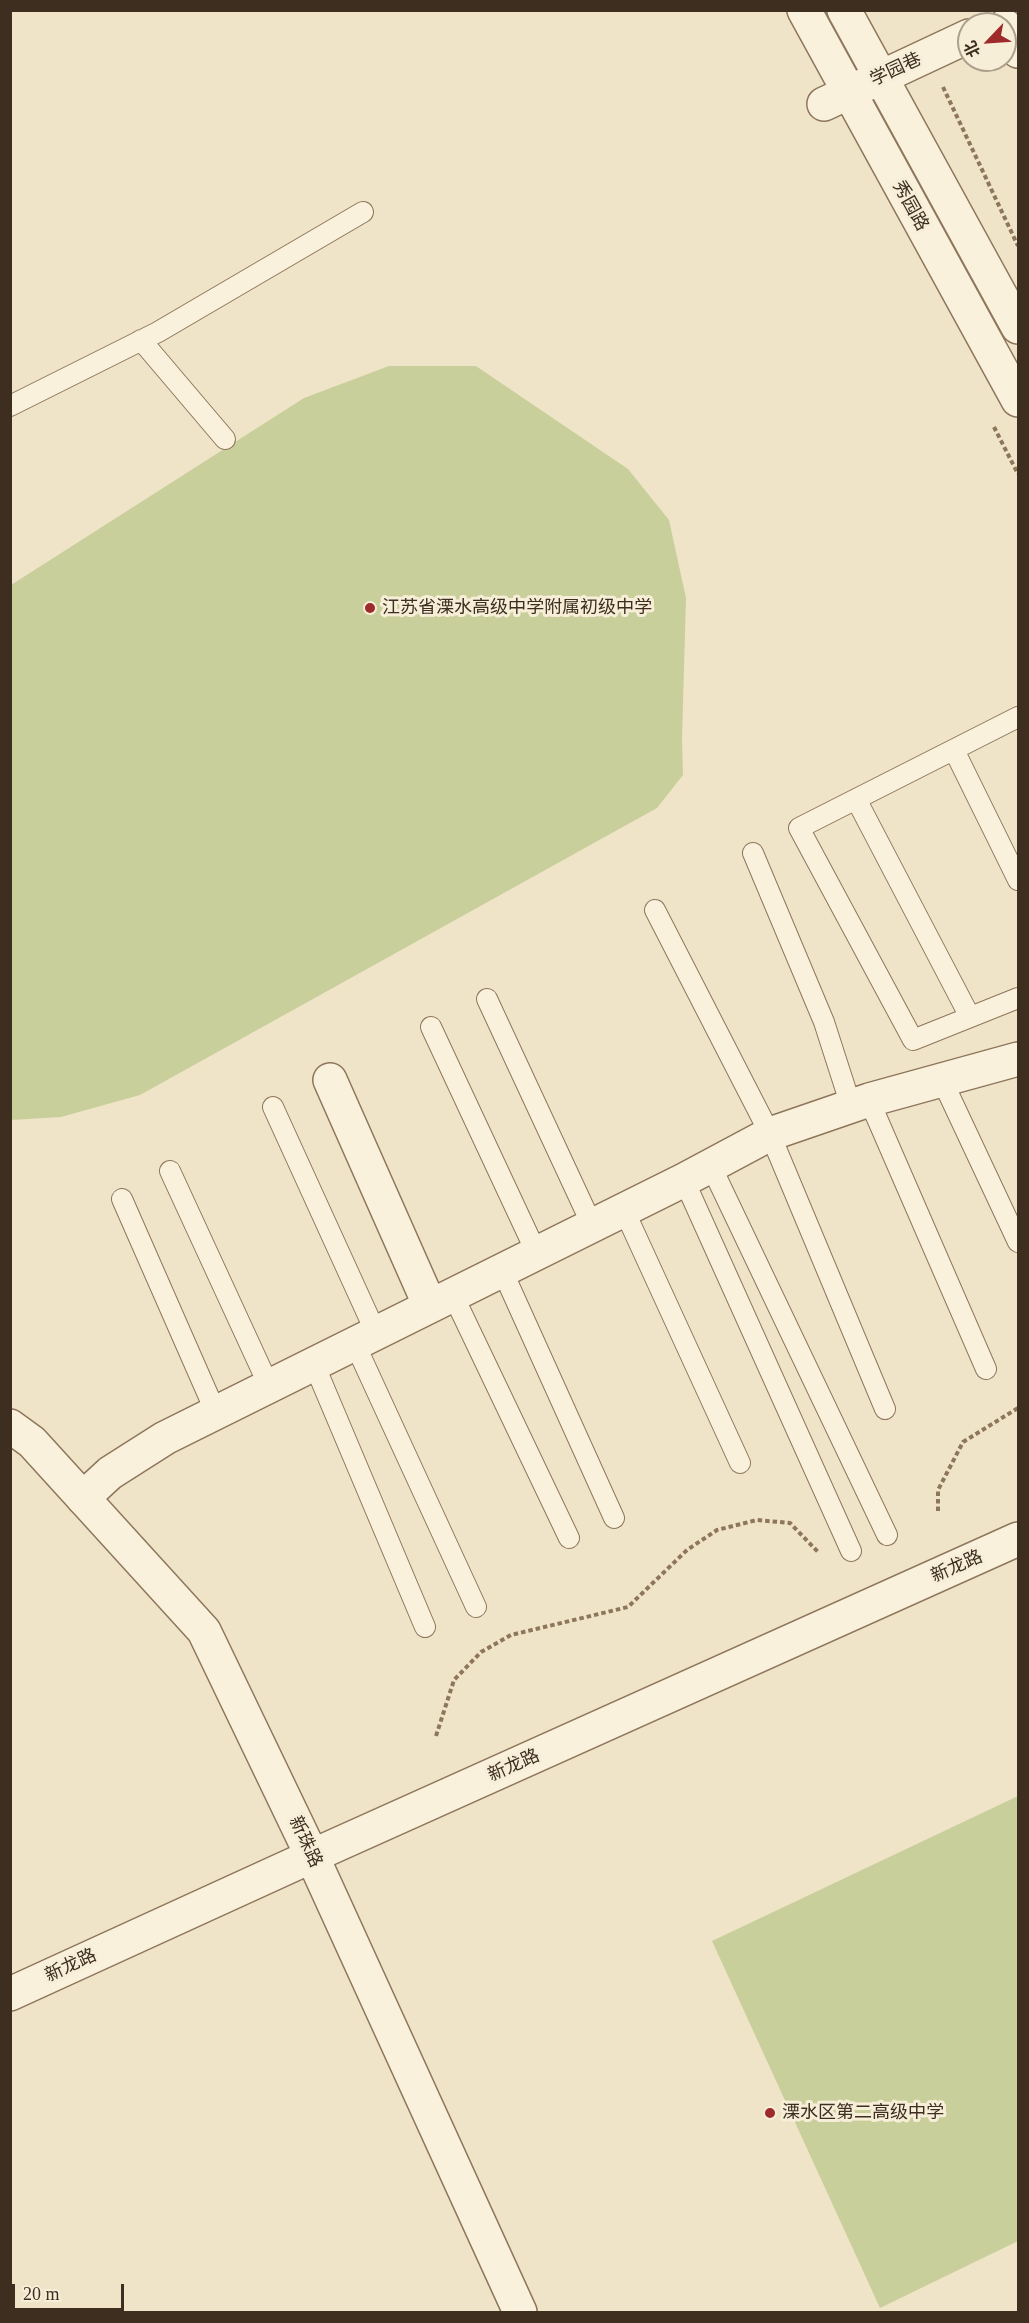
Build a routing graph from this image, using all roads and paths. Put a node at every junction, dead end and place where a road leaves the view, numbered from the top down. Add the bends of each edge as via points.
1 (804, 10) edge
2 (844, 10) edge
3 (957, 42) edge
4 (928, 55) junction
5 (880, 78) junction
6 (835, 98) junction
7 (363, 212) dead end
8 (1018, 246) edge
9 (1018, 327) edge
10 (141, 340) junction
11 (1018, 400) edge
12 (10, 406) edge
13 (225, 439) dead end
14 (1018, 717) edge
15 (954, 750) junction
16 (856, 799) junction
17 (753, 853) dead end
18 (1018, 880) edge
19 (655, 910) dead end
20 (1018, 998) edge
21 (487, 999) dead end
22 (970, 1017) junction
23 (431, 1027) dead end
24 (1018, 1059) edge
25 (330, 1080) dead end
26 (942, 1080) junction
27 (860, 1103) junction
28 (273, 1107) dead end
29 (770, 1134) junction
30 (170, 1171) dead end
31 (698, 1173) junction
32 (122, 1199) dead end
33 (624, 1210) junction
34 (592, 1225) junction
35 (1018, 1242) edge
36 (537, 1254) junction
37 (502, 1270) junction
38 (441, 1301) junction
39 (365, 1338) junction
40 (314, 1364) junction
41 (986, 1369) dead end
42 (269, 1386) junction
43 (1018, 1408) edge
44 (885, 1409) dead end
45 (216, 1413) junction
46 (10, 1426) edge
47 (740, 1463) dead end
48 (83, 1498) junction
49 (938, 1511) dead end
50 (614, 1518) dead end
51 (887, 1535) dead end
52 (569, 1538) dead end
53 (1018, 1539) edge
54 (851, 1551) dead end
55 (819, 1554) dead end
56 (476, 1606) dead end
57 (425, 1627) dead end
58 (436, 1736) dead end
59 (312, 1856) junction
60 (10, 1994) edge
61 (520, 2313) edge

1 - 6 street, 秀园路
2 - 5 street, 秀园路
3 - 4 street, 学园巷
4 - 5 street, 学园巷
4 - 8 path
5 - 6 street, 学园巷
5 - 9 street, 秀园路
6 - 11 street, 秀园路
7 - 10 lane
10 - 12 lane
10 - 13 lane
14 - 15 lane
15 - 16 lane
15 - 18 lane
16 - 22 lane
16 - 22 lane via 799,828 914,1040
17 - 27 lane
19 - 29 lane
20 - 22 lane
21 - 34 lane
23 - 36 lane
24 - 26 street
25 - 38 street
26 - 27 street
26 - 35 lane
27 - 29 street
27 - 41 lane
28 - 39 lane
29 - 31 street
29 - 44 lane
30 - 42 lane
31 - 33 street
31 - 51 lane
31 - 54 lane
32 - 45 lane
33 - 34 street
33 - 47 lane
34 - 36 street
36 - 37 street
37 - 38 street
37 - 50 lane
38 - 39 street
38 - 52 lane
39 - 40 street
39 - 56 lane
40 - 42 street
40 - 57 lane
42 - 45 street
43 - 49 path via 963,1442 938,1490
45 - 48 street via 110,1473
46 - 48 street, 新珠路 via 32,1442
48 - 59 street, 新珠路 via 204,1631
53 - 59 street, 新龙路
55 - 58 path via 790,1523 757,1520 717,1530 687,1550 628,1606 511,1635 481,1652 454,1680
59 - 60 street, 新龙路
59 - 61 street, 新珠路

